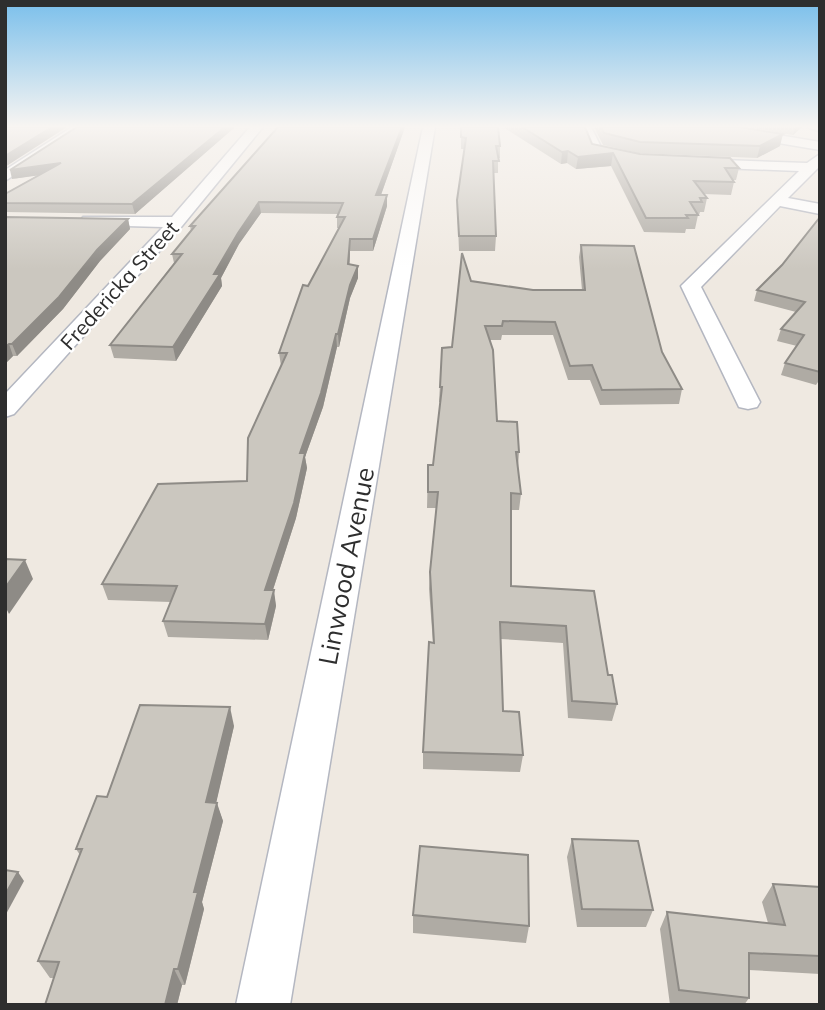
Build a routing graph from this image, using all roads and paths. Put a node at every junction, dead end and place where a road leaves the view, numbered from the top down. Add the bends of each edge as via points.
1 (217, 174) edge
2 (420, 174) edge
3 (804, 174) edge
4 (776, 201) junction
5 (820, 209) edge
6 (71, 220) edge
7 (176, 222) junction
8 (748, 402) dead end
9 (5, 409) edge
10 (263, 1005) edge

1 - 7 street, Fredericka Street
2 - 10 street, Linwood Avenue
3 - 4 street
4 - 5 street
4 - 8 street via 691,286
6 - 7 street
7 - 9 street, Fredericka Street

